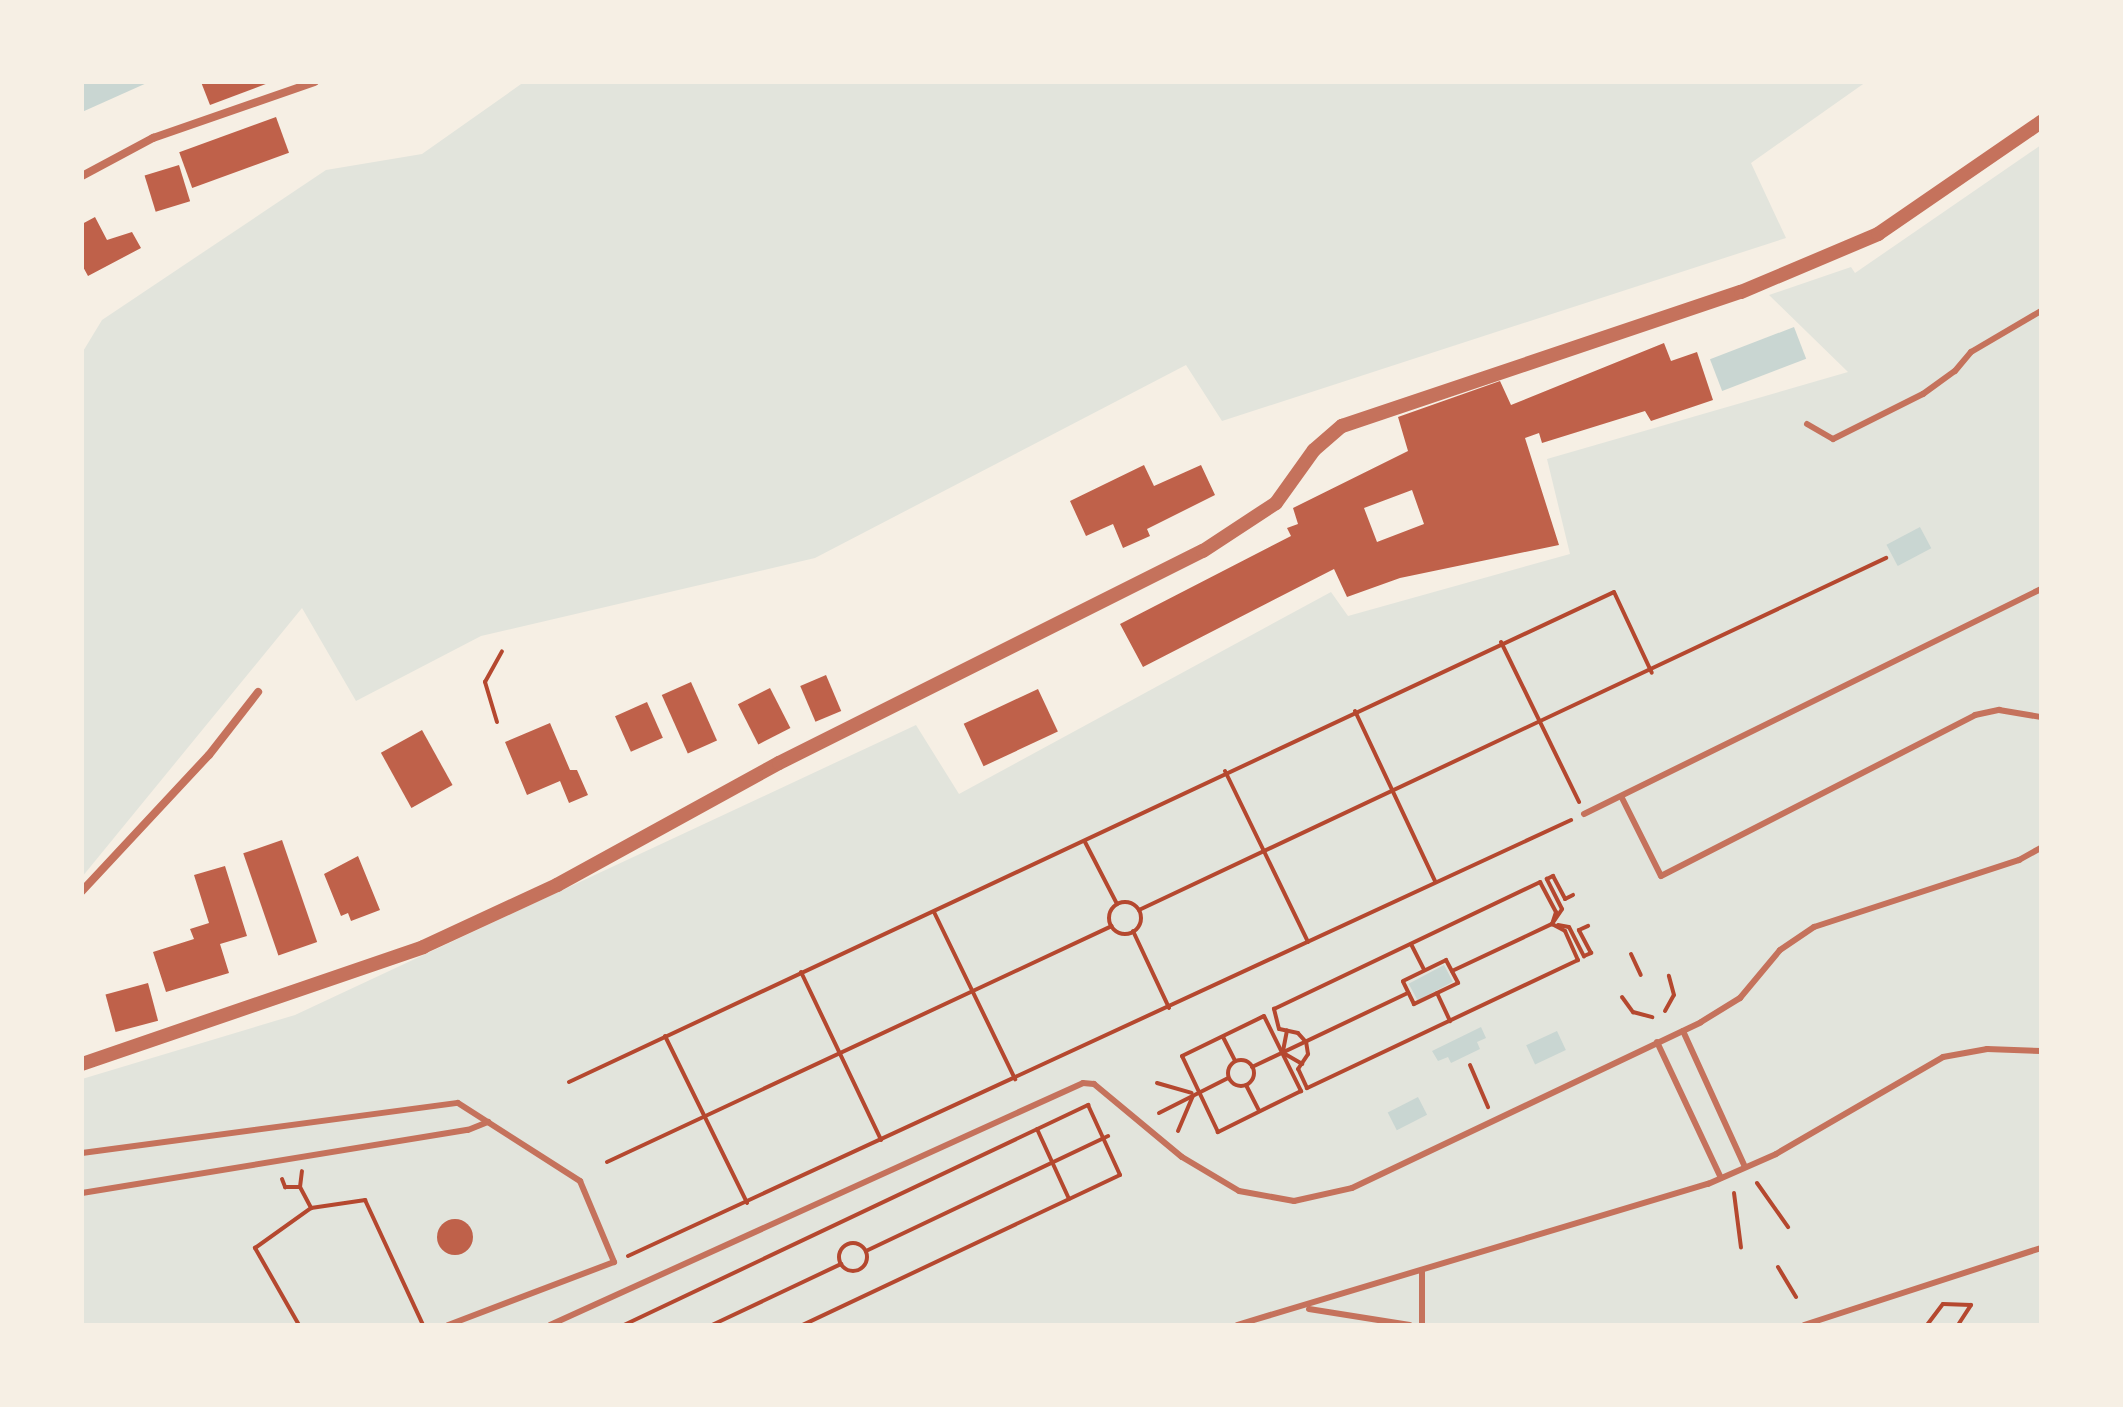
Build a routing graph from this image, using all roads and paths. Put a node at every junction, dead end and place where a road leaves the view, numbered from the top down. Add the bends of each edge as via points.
1 (315, 82) edge
2 (2041, 122) edge
3 (82, 176) edge
4 (2041, 311) edge
5 (1807, 424) dead end
6 (1886, 558) dead end
7 (2041, 589) edge
8 (1501, 642) junction
9 (502, 651) dead end
10 (1652, 673) junction
11 (258, 692) dead end
12 (1355, 711) junction
13 (2041, 717) edge
14 (1541, 721) junction
15 (497, 722) dead end
16 (1225, 771) junction
17 (1392, 791) junction
18 (1622, 798) junction
19 (1584, 814) junction
20 (1085, 841) junction
21 (2041, 848) edge
22 (1264, 851) junction
23 (1435, 881) junction
24 (82, 891) edge
25 (1573, 895) dead end
26 (1117, 904) junction
27 (1139, 910) junction
28 (934, 912) junction
29 (1552, 924) junction
30 (1112, 926) junction
31 (1588, 926) dead end
32 (1133, 931) junction
33 (1308, 942) junction
34 (1411, 944) junction
35 (1631, 954) dead end
36 (1424, 971) junction
37 (1452, 971) junction
38 (801, 972) junction
39 (1641, 975) dead end
40 (1669, 976) dead end
41 (973, 990) junction
42 (1408, 993) junction
43 (1437, 993) junction
44 (1622, 997) dead end
45 (1169, 1008) junction
46 (1665, 1011) dead end
47 (1652, 1017) dead end
48 (1450, 1021) junction
49 (1287, 1030) junction
50 (1683, 1031) junction
51 (665, 1036) junction
52 (1223, 1037) junction
53 (1306, 1042) junction
54 (1657, 1042) junction
55 (2041, 1051) edge
56 (839, 1052) junction
57 (1283, 1053) junction
58 (1235, 1061) junction
59 (82, 1064) edge
60 (1303, 1064) junction
61 (1470, 1065) dead end
62 (1252, 1067) junction
63 (1229, 1077) junction
64 (1015, 1079) junction
65 (569, 1082) dead end
66 (1157, 1083) dead end
67 (1246, 1085) junction
68 (1196, 1093) junction
69 (1259, 1111) junction
70 (1159, 1113) dead end
71 (704, 1117) junction
72 (1494, 1120) junction
73 (488, 1122) junction
74 (1037, 1128) junction
75 (1178, 1131) dead end
76 (1106, 1137) junction
77 (882, 1141) junction
78 (82, 1153) edge
79 (1053, 1161) junction
80 (607, 1162) dead end
81 (1745, 1167) junction
82 (302, 1170) dead end
83 (1721, 1178) junction
84 (282, 1179) dead end
85 (1757, 1183) dead end
86 (300, 1187) junction
87 (82, 1193) edge
88 (1734, 1193) dead end
89 (1069, 1199) junction
90 (747, 1203) junction
91 (311, 1208) junction
92 (1788, 1227) dead end
93 (1741, 1248) dead end
94 (2041, 1248) edge
95 (866, 1251) junction
96 (614, 1262) junction
97 (841, 1264) junction
98 (1778, 1267) dead end
99 (1422, 1271) junction
100 (1796, 1297) dead end
101 (1305, 1308) junction
102 (641, 1317) junction
103 (299, 1325) edge
104 (423, 1325) edge
105 (448, 1325) edge
106 (550, 1325) edge
107 (624, 1325) edge
108 (644, 1325) edge
109 (712, 1325) edge
110 (802, 1325) edge
111 (1237, 1325) edge
112 (1410, 1325) edge
113 (1422, 1325) edge
114 (1804, 1325) edge
115 (1927, 1325) edge
116 (1958, 1325) edge

1 - 3 street via 153,138
2 - 59 street via 1878,234 1741,292 1342,426 1314,450 1276,503 1203,551 779,763 557,885 423,947
4 - 5 lane via 1971,352 1923,394 1833,439
6 - 10 path
7 - 18 lane
8 - 10 path via 1614,592
8 - 12 path
8 - 14 path
9 - 15 path via 485,682
10 - 14 path
11 - 24 street via 209,755
12 - 16 path
12 - 17 path
13 - 18 lane via 1999,710 1975,715 1661,876
14 - 17 path
14 - 19 path
16 - 20 path
16 - 22 path
17 - 22 path
17 - 23 path
18 - 19 lane
19 - 23 path
20 - 26 path
20 - 28 path
21 - 50 lane via 2019,860 1814,927 1780,950 1740,998
22 - 27 path
22 - 33 path
23 - 33 path
25 - 29 path via 1565,899 1553,876 1547,879 1562,909
26 - 27 path via 1132,903
26 - 30 path via 1110,915
27 - 32 path via 1140,922
28 - 38 path
28 - 41 path
29 - 31 path via 1569,927 1584,956 1591,953 1579,930
29 - 34 path via 1556,912 1540,882
29 - 37 path
29 - 48 path via 1565,931 1578,960
30 - 32 path via 1119,932
30 - 41 path
32 - 45 path
33 - 45 path
34 - 36 path
34 - 49 path via 1274,1009 1279,1029
35 - 39 path
36 - 37 path via 1446,960
36 - 42 path via 1403,981
37 - 43 path via 1458,983
38 - 51 path
38 - 56 path
40 - 46 path via 1674,995
41 - 56 path
41 - 64 path
42 - 43 path via 1414,1004
42 - 53 path
43 - 48 path
44 - 47 path via 1633,1012
45 - 64 path
48 - 60 path via 1307,1088 1298,1069
49 - 53 path
49 - 57 path
50 - 54 lane
50 - 81 lane
51 - 65 path
51 - 71 path
52 - 57 path via 1264,1016
52 - 58 path
52 - 68 path via 1182,1056
53 - 57 path
53 - 60 path
54 - 72 lane
54 - 83 lane
55 - 81 lane via 1987,1049 1943,1057
56 - 71 path
56 - 77 path
57 - 60 path
57 - 62 path
57 - 69 path via 1301,1091
58 - 62 path
58 - 63 path
61 - 72 path
62 - 67 path via 1252,1080
63 - 67 path
63 - 68 path
64 - 77 path
66 - 68 path
67 - 69 path
68 - 69 path via 1218,1132
68 - 70 path
68 - 75 path
71 - 80 path
71 - 90 path
72 - 106 lane via 1352,1188 1294,1201 1239,1191 1100,1089 1083,1083
73 - 78 lane via 458,1103
73 - 87 lane via 468,1130
73 - 96 lane via 580,1181
74 - 76 path via 1088,1105
74 - 79 path
74 - 102 path
76 - 79 path
76 - 89 path via 1120,1175
77 - 90 path
79 - 89 path
79 - 95 path
81 - 83 lane
82 - 86 path
83 - 99 lane
84 - 86 path via 285,1187
85 - 92 path
86 - 91 path
88 - 93 path
89 - 110 path
90 - 96 path
91 - 103 path via 255,1248
91 - 104 path via 365,1200
94 - 114 lane
95 - 97 path via 861,1269 848,1270
95 - 97 path via 847,1244 840,1251
96 - 105 lane
97 - 109 path
98 - 100 path
99 - 101 lane
99 - 113 lane
101 - 111 lane
101 - 112 lane
102 - 107 path
102 - 108 path
115 - 116 path via 1943,1304 1971,1305

